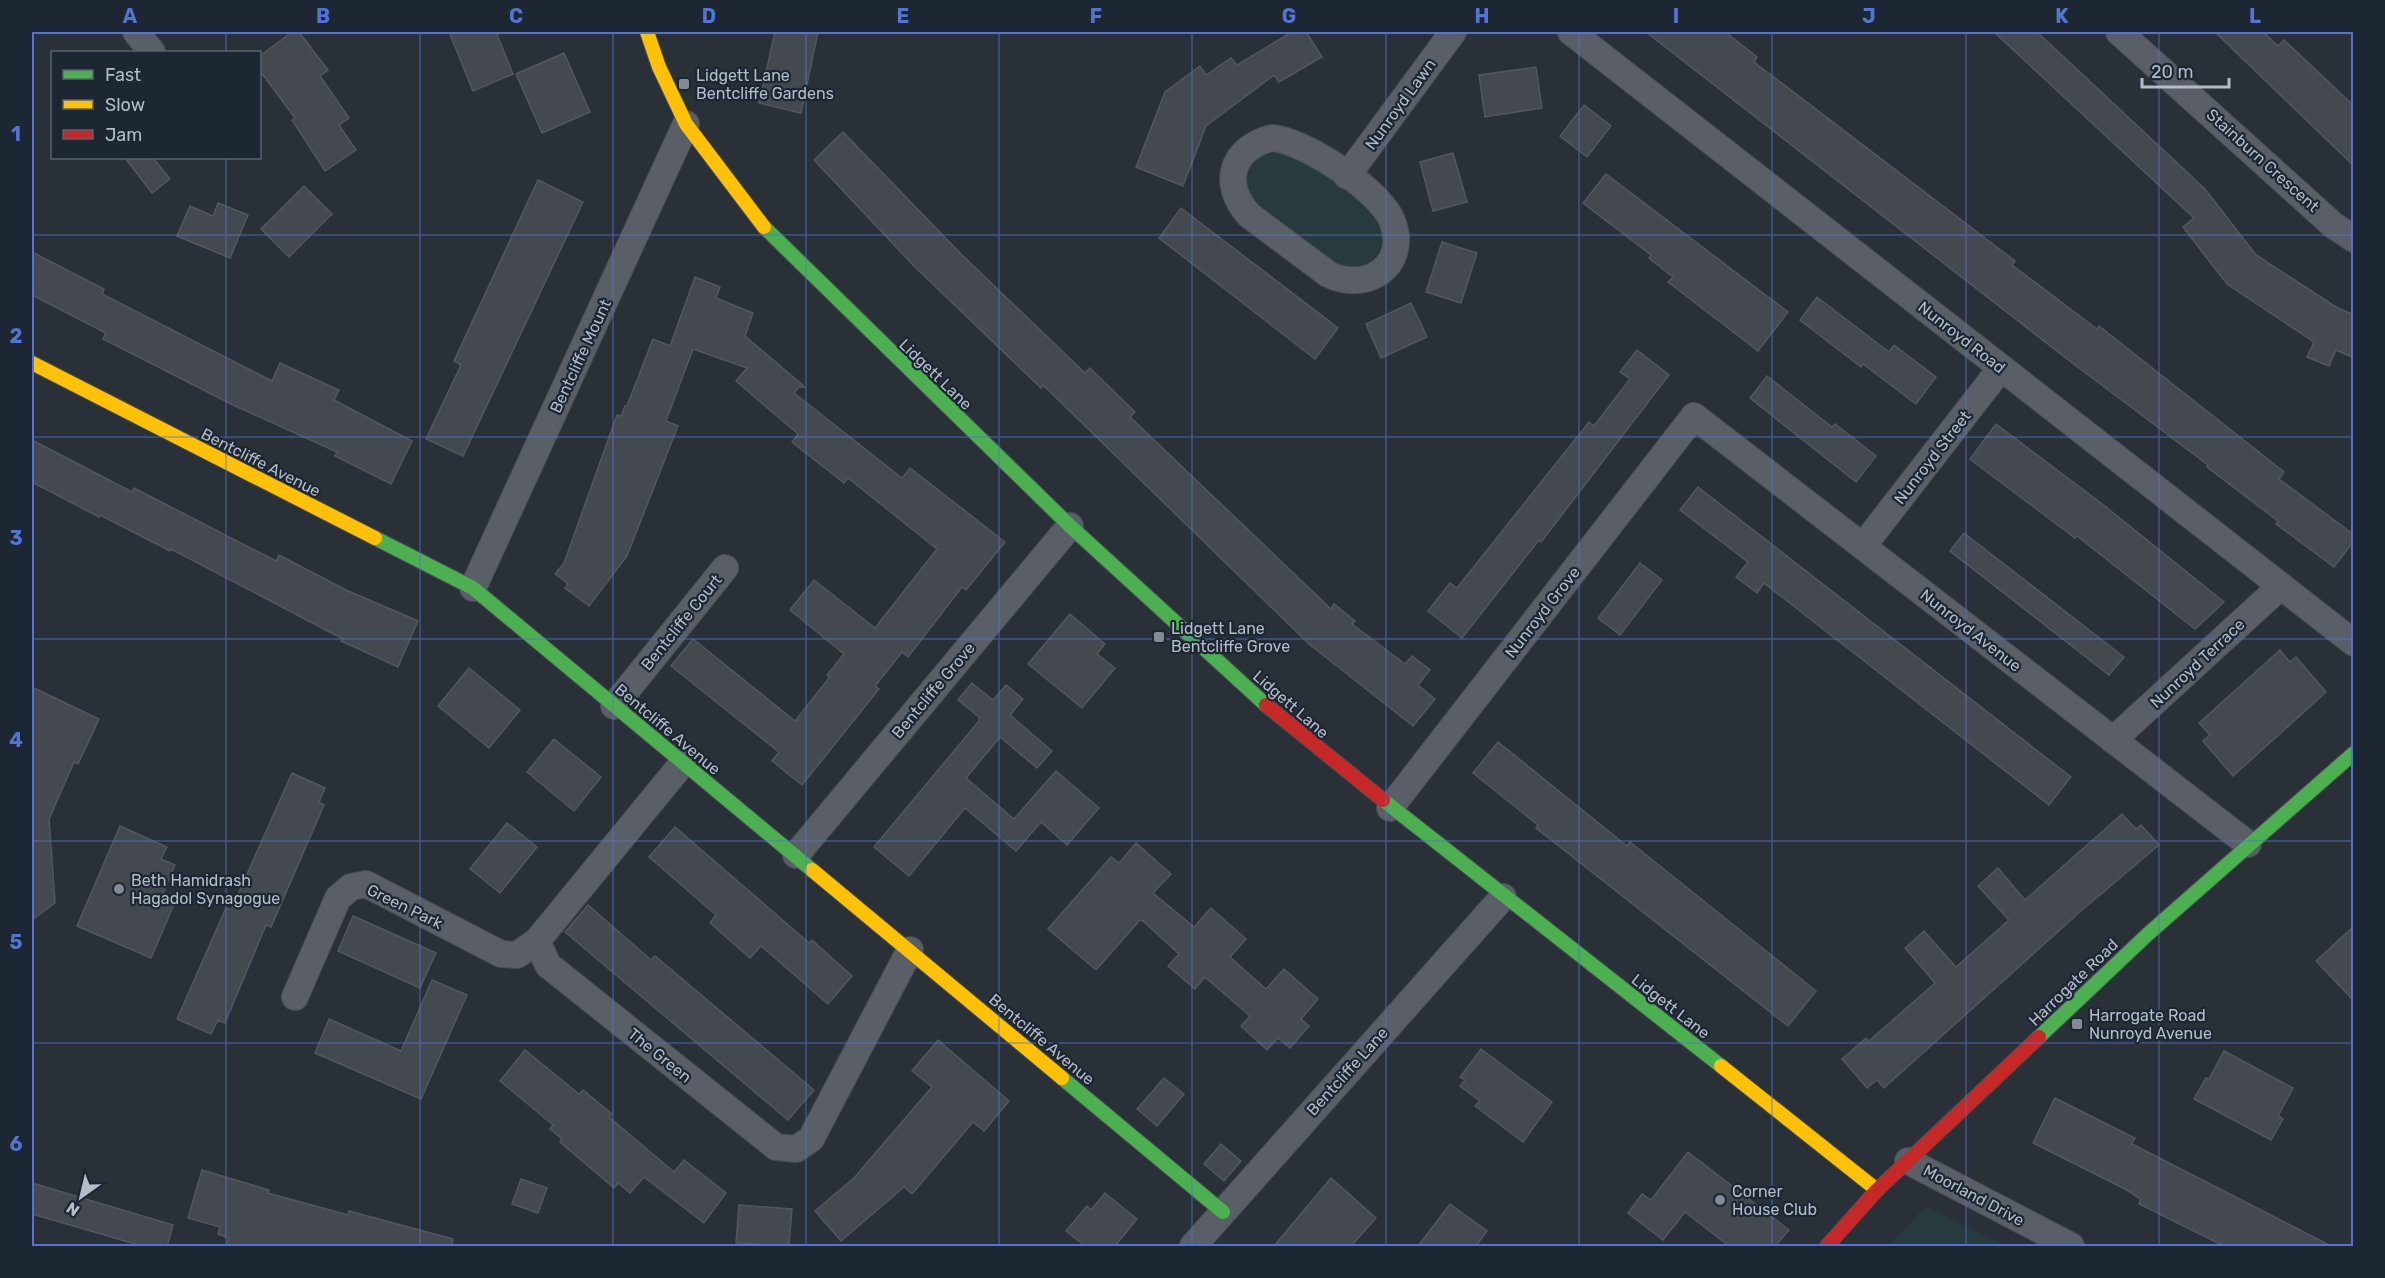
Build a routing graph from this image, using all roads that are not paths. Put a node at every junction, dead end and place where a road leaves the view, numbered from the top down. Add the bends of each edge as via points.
1 (136, 32) edge
2 (647, 32) edge
3 (1453, 32) edge
4 (1571, 32) edge
5 (2120, 32) edge
6 (151, 51) edge
7 (686, 124) junction
8 (1347, 176) junction
9 (2354, 238) edge
10 (32, 363) edge
11 (2001, 368) junction
12 (1694, 416) joint
13 (1070, 526) junction
14 (1863, 546) junction
15 (725, 567) dead end
16 (2281, 586) junction
17 (473, 588) junction
18 (2354, 643) edge
19 (614, 706) junction
20 (2113, 740) junction
21 (2354, 753) edge
22 (682, 764) junction
23 (1390, 808) junction
24 (2248, 844) junction
25 (796, 855) junction
26 (1503, 897) junction
27 (537, 941) junction
28 (910, 950) junction
29 (295, 997) dead end
30 (1908, 1161) junction
31 (1877, 1190) junction
32 (1223, 1212) junction
33 (1193, 1246) edge
34 (1827, 1246) edge
35 (2071, 1246) edge

1 - 6 street
2 - 7 street, Lidgett Lane
3 - 8 street, Nunroyd Lawn
4 - 11 street, Nunroyd Road
5 - 9 street, Stainburn Crescent via 2333,225
7 - 13 street, Lidgett Lane via 764,227
7 - 17 street, Bentcliffe Mount
8 - 8 street via 1369,189 1385,208 1396,234 1396,248 1381,272 1355,282 1328,274 1249,215 1239,204 1233,176 1237,161 1246,150 1258,141 1272,138 1301,145
10 - 17 street, Bentcliffe Avenue
11 - 14 street, Nunroyd Street
11 - 16 street, Nunroyd Road
12 - 14 street, Nunroyd Avenue
12 - 23 street, Nunroyd Grove
13 - 23 street, Lidgett Lane via 1282,720
13 - 25 street, Bentcliffe Grove
14 - 20 street, Nunroyd Avenue
15 - 19 street, Bentcliffe Court
16 - 18 street, Nunroyd Road
16 - 20 street, Nunroyd Terrace
17 - 19 street, Bentcliffe Avenue
19 - 22 street, Bentcliffe Avenue
20 - 24 street, Nunroyd Avenue
21 - 24 street, Harrogate Road
22 - 25 street, Bentcliffe Avenue
22 - 27 street
23 - 26 street, Lidgett Lane
24 - 30 street, Harrogate Road
25 - 28 street, Bentcliffe Avenue
26 - 31 street, Lidgett Lane
26 - 32 street, Bentcliffe Lane
27 - 28 street, The Green via 548,965 557,973 776,1147 796,1149 811,1139
27 - 29 street, Green Park via 517,955 501,954 366,884 351,887 338,898
28 - 32 street, Bentcliffe Avenue
30 - 31 street, Harrogate Road
30 - 35 street, Moorland Drive
31 - 34 street, Harrogate Road
32 - 33 street, Bentcliffe Lane

